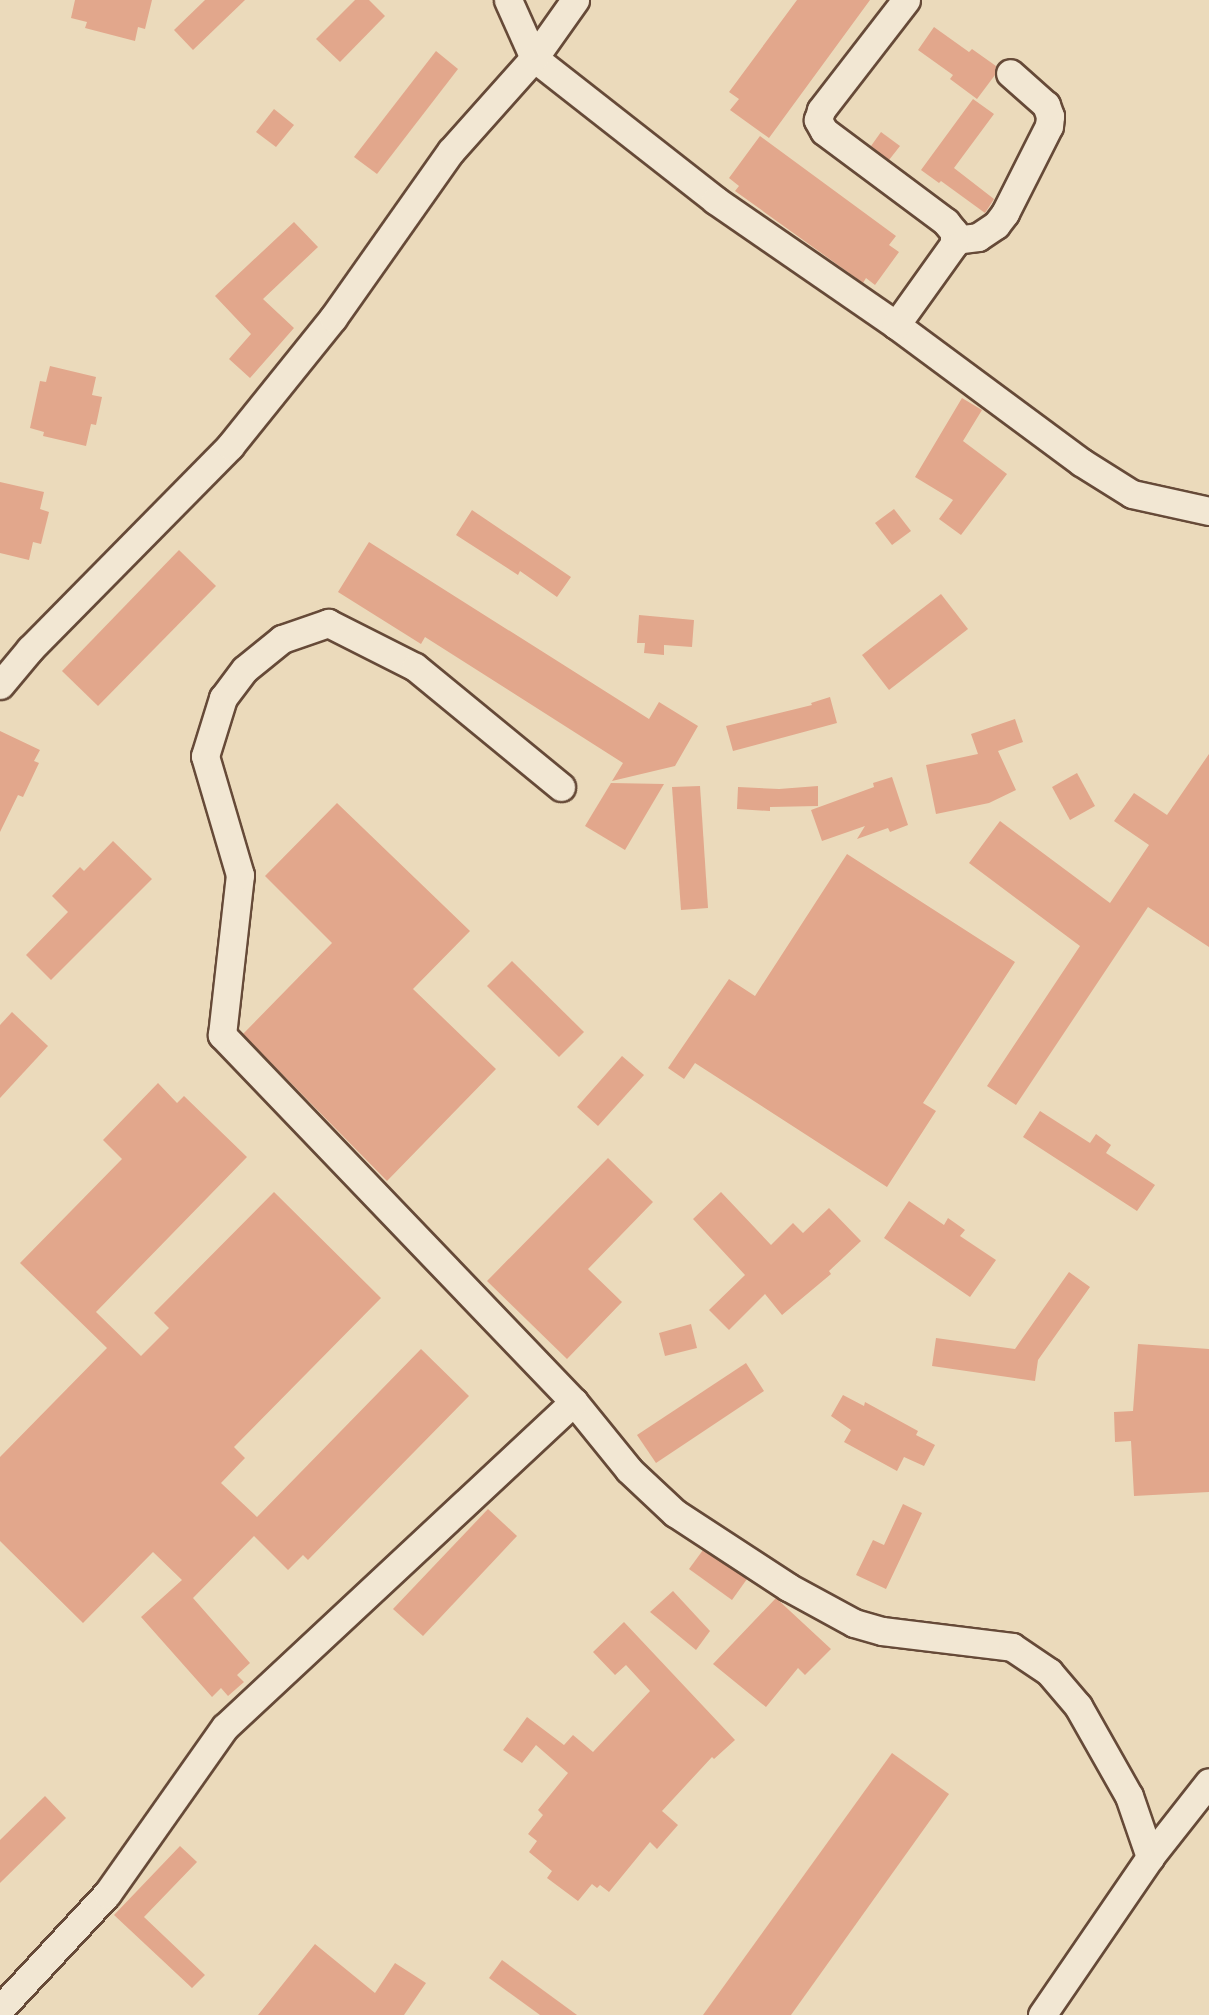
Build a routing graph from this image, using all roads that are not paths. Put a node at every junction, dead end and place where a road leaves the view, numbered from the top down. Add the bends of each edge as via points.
1 (508, 0) edge
2 (575, 0) edge
3 (906, 0) edge
4 (534, 58) junction
5 (1010, 73) dead end
6 (954, 240) junction
7 (896, 325) junction
8 (1209, 511) edge
9 (0, 685) edge
10 (561, 787) dead end
11 (574, 1402) junction
12 (1209, 1782) edge
13 (1150, 1857) junction
14 (0, 2009) edge
15 (1042, 2015) edge

1 - 4 street
2 - 4 street
3 - 6 street via 821,110 818,120 824,131 946,222 954,232
4 - 7 street via 716,200
4 - 9 street via 451,151 333,318 230,446 46,632
5 - 6 street via 1046,105 1049,126 996,225 978,237
6 - 7 street
7 - 8 street via 1081,462 1132,494
10 - 11 street via 415,667 328,623 282,639 245,669 223,698 206,756 240,875 222,1035
11 - 13 street via 629,1470 675,1514 788,1587 854,1623 882,1631 1012,1647 1049,1672 1078,1706 1129,1796
11 - 14 street via 225,1727 107,1894
12 - 13 street
13 - 15 street

